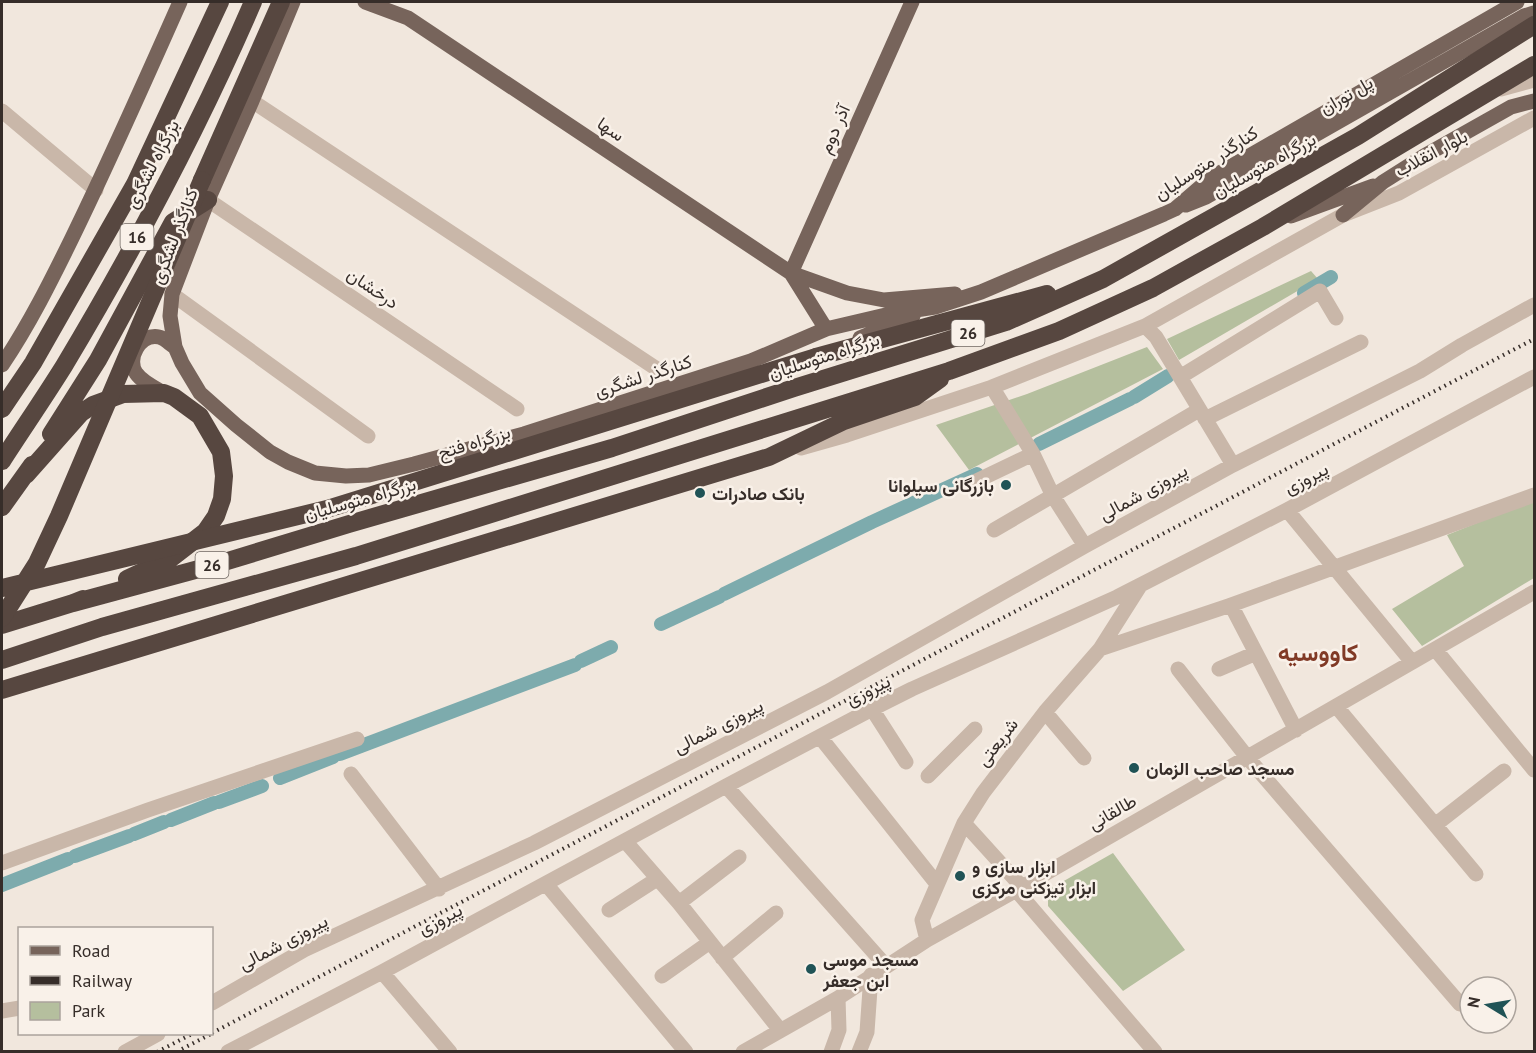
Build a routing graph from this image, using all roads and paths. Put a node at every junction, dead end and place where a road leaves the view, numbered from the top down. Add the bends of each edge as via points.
1 (180, 2) edge
2 (220, 2) edge
3 (253, 2) edge
4 (281, 2) edge
5 (292, 2) edge
6 (365, 2) edge
7 (394, 2) edge
8 (912, 2) edge
9 (1517, 2) edge
10 (1534, 13) edge
11 (408, 18) junction
12 (1534, 25) edge
13 (1534, 65) edge
14 (1534, 80) edge
15 (1487, 93) junction
16 (252, 101) junction
17 (1534, 101) edge
18 (2, 111) edge
19 (1534, 118) edge
20 (1383, 182) junction
21 (96, 190) junction
22 (208, 200) junction
23 (1175, 209) junction
24 (1343, 215) junction
25 (1263, 227) junction
26 (791, 273) junction
27 (1103, 279) junction
28 (981, 292) junction
29 (172, 294) junction
30 (1534, 305) edge
31 (935, 307) junction
32 (1336, 318) dead end
33 (1145, 326) junction
34 (826, 329) junction
35 (1361, 342) dead end
36 (175, 347) junction
37 (816, 357) junction
38 (2, 365) edge
39 (657, 369) dead end
40 (949, 371) junction
41 (1180, 377) junction
42 (1534, 377) edge
43 (992, 387) junction
44 (164, 393) junction
45 (2, 409) edge
46 (517, 409) dead end
47 (1202, 414) junction
48 (369, 436) dead end
49 (1033, 454) junction
50 (770, 457) junction
51 (2, 461) edge
52 (1233, 465) junction
53 (26, 475) junction
54 (968, 485) dead end
55 (1534, 495) edge
56 (1053, 496) junction
57 (2, 507) edge
58 (1287, 510) junction
59 (994, 530) dead end
60 (1085, 546) junction
61 (1334, 567) junction
62 (1140, 586) junction
63 (2, 588) edge
64 (1534, 592) edge
65 (73, 603) junction
66 (1231, 605) junction
67 (2, 618) edge
68 (2, 625) edge
69 (1100, 649) junction
70 (1435, 649) junction
71 (1256, 653) junction
72 (2, 660) edge
73 (1412, 662) junction
74 (1178, 669) dead end
75 (1219, 669) dead end
76 (2, 690) edge
77 (1336, 706) junction
78 (872, 709) junction
79 (1045, 712) junction
80 (975, 729) dead end
81 (1296, 730) junction
82 (820, 737) junction
83 (357, 739) dead end
84 (1247, 757) junction
85 (1084, 758) dead end
86 (906, 762) dead end
87 (1534, 770) edge
88 (1504, 771) dead end
89 (351, 774) dead end
90 (927, 776) dead end
91 (726, 786) junction
92 (964, 823) junction
93 (1435, 825) junction
94 (625, 841) junction
95 (739, 857) dead end
96 (2, 863) edge
97 (1476, 874) dead end
98 (657, 879) junction
99 (546, 884) junction
100 (937, 884) junction
101 (1019, 888) junction
102 (439, 889) junction
103 (679, 903) junction
104 (609, 910) dead end
105 (776, 913) dead end
106 (927, 940) junction
107 (710, 942) junction
108 (722, 958) junction
109 (886, 966) junction
110 (382, 972) junction
111 (871, 975) junction
112 (662, 976) dead end
113 (838, 998) junction
114 (213, 1002) edge
115 (1458, 1002) edge
116 (18, 1008) edge
117 (2, 1011) edge
118 (780, 1030) junction
119 (839, 1030) junction
120 (867, 1032) junction
121 (156, 1035) edge
122 (124, 1052) edge
123 (228, 1052) edge
124 (450, 1052) edge
125 (686, 1052) edge
126 (743, 1052) edge
127 (831, 1052) edge
128 (859, 1052) edge
129 (1155, 1052) edge

1 - 21 main road
2 - 45 highway, بزرگراه لشگری / 16 via 135,184 33,363
3 - 51 highway, بزرگراه لشگری / 16 via 153,209 63,367
4 - 67 highway, bridge via 59,516 37,563
5 - 16 main road, کنارگذر لشگری
6 - 11 main road
7 - 11 main road
8 - 26 main road, آذر دوم
9 - 23 main road, کنارگذر متوسلیان via 1211,178
10 - 23 main road, پل توران via 1206,197
11 - 26 main road, سها
12 - 27 highway, بزرگراه متوسلیان / 26 via 1358,136
13 - 15 highway, 26
14 - 15 street
15 - 25 highway, 26
16 - 22 main road, کنارگذر لشگری
16 - 39 street
17 - 20 main road via 1512,107
18 - 21 street
19 - 24 street, بلوار انقلاب via 1399,193
20 - 24 main road
20 - 25 main road
21 - 38 main road
22 - 29 main road, کنارگذر لشگری
22 - 46 street, درخشان
22 - 53 highway via 173,222 98,360
23 - 28 main road, کنارگذر متوسلیان
24 - 33 street, بلوار انقلاب
25 - 40 highway, 26 via 1143,292 1059,331
26 - 28 main road, سها via 847,293 884,300
26 - 34 main road, سها
27 - 37 highway, بزرگراه فتح
27 - 65 highway, بزرگراه متوسلیان / 26 via 1006,322 612,448
28 - 31 main road, کنارگذر متوسلیان
29 - 36 main road, کنارگذر لشگری via 170,315
29 - 48 street
30 - 52 street, پیروزی شمالی via 1419,371
31 - 34 main road, کنارگذر متوسلیان
31 - 37 main road
32 - 41 street via 1320,291
33 - 41 street
33 - 43 street, بلوار انقلاب
34 - 36 main road, کنارگذر لشگری via 751,361 524,434 369,475 346,476 315,473 270,452 200,393
35 - 47 street
36 - 44 main road via 159,337 148,338 135,352 132,364 136,373
37 - 63 highway, بزرگراه فتح, bridge via 327,509
40 - 50 highway via 915,398 844,421
40 - 72 highway, 26 via 356,556 102,627
41 - 47 street
42 - 58 street, پیروزی
43 - 49 street
43 - 50 street, بلوار انقلاب
44 - 53 highway via 123,394 93,405 81,413
44 - 65 highway via 200,416 221,452 225,476 216,516 205,532 170,560
47 - 52 street
47 - 56 street
49 - 54 street
49 - 56 street
50 - 76 highway
52 - 60 street, پیروزی شمالی
53 - 57 highway
55 - 61 street
56 - 59 street
56 - 60 street
58 - 61 street
58 - 62 street, پیروزی
60 - 102 street, پیروزی شمالی via 827,692
61 - 66 street
61 - 73 street
62 - 69 street, شریعتی
62 - 78 street, پیروزی
64 - 70 street, طالقانی
65 - 68 highway, 26
66 - 69 street
66 - 71 street
69 - 79 street, شریعتی
70 - 73 street, طالقانی
70 - 87 street
71 - 75 street
71 - 81 street
73 - 77 street, طالقانی
74 - 84 street
77 - 81 street, طالقانی
77 - 93 street
78 - 82 street, پیروزی
78 - 86 street
79 - 85 street
79 - 92 street, شریعتی
80 - 90 street
81 - 84 street, طالقانی
82 - 91 street, پیروزی
82 - 100 street
83 - 96 street
84 - 101 street, طالقانی
84 - 115 street
88 - 93 street
89 - 102 street
91 - 94 street, پیروزی
91 - 109 street
92 - 100 street, شریعتی
92 - 101 street
93 - 97 street
94 - 98 street
94 - 99 street, پیروزی
95 - 103 street
98 - 103 street
98 - 104 street
99 - 110 street, پیروزی
99 - 125 street
100 - 106 street, شریعتی via 922,920
101 - 106 street, طالقانی
101 - 129 street
102 - 114 street, پیروزی شمالی via 304,950
103 - 107 street
105 - 108 street
106 - 109 street, طالقانی
107 - 108 street
107 - 112 street
108 - 118 street
109 - 111 street, طالقانی
110 - 123 street, پیروزی
110 - 124 street
111 - 113 street, طالقانی
111 - 120 street
113 - 118 street, طالقانی
113 - 119 street
116 - 117 street
118 - 126 street, طالقانی
119 - 120 street
119 - 127 street
120 - 128 street
121 - 122 street

